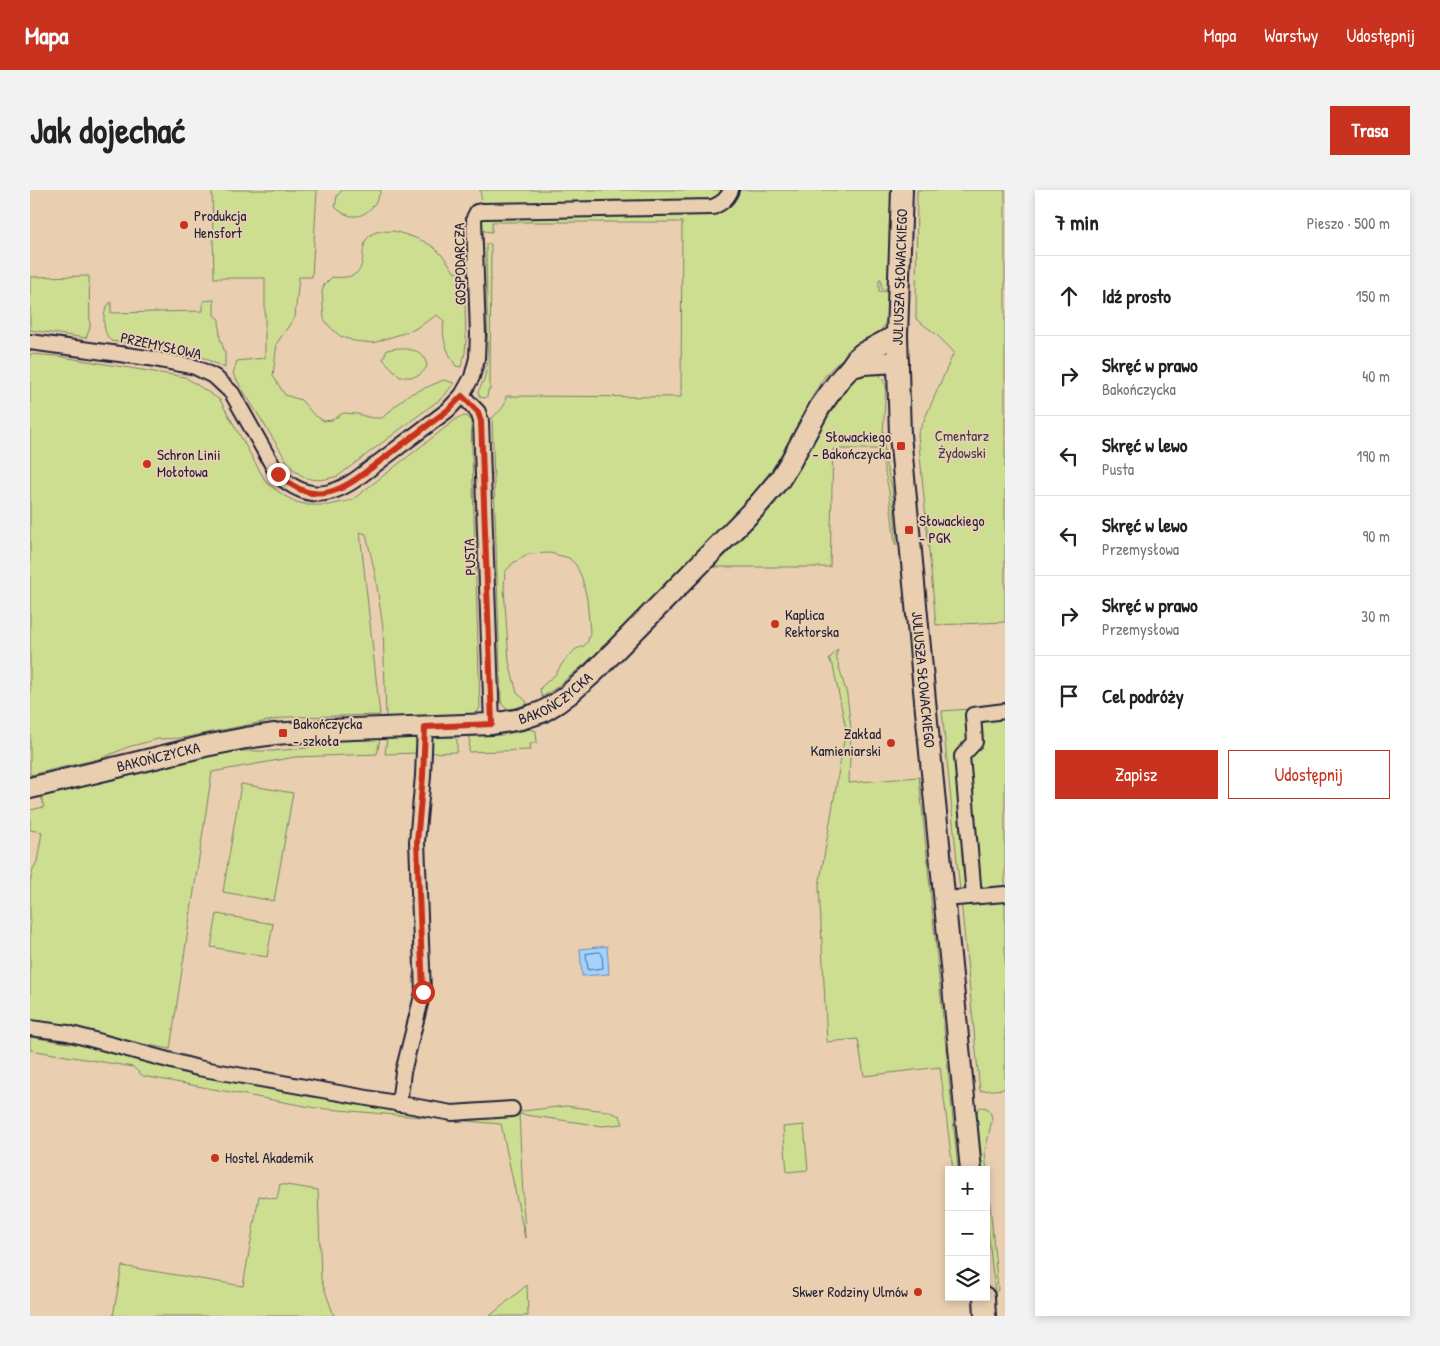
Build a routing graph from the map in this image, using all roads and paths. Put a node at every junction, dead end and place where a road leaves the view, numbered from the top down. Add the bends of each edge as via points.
1 (731, 190) edge
2 (902, 190) edge
3 (898, 335) junction
4 (30, 342) edge
5 (898, 362) junction
6 (850, 368) junction
7 (462, 396) junction
8 (1005, 711) edge
9 (492, 724) junction
10 (425, 727) junction
11 (30, 788) edge
12 (1005, 894) edge
13 (974, 896) junction
14 (944, 899) junction
15 (30, 1028) edge
16 (399, 1104) junction
17 (512, 1109) dead end
18 (971, 1166) edge
19 (984, 1301) edge
20 (986, 1316) edge

1 - 7 street, GOSPODARCZA via 722,203 713,207 477,212 474,218 477,358
2 - 3 street, JULIUSZA SŁOWACKIEGO
3 - 5 street, JULIUSZA SŁOWACKIEGO
3 - 6 street, BAKOŃCZYCKA via 864,353
4 - 7 street, PRZEMYSŁOWA via 149,358 195,367 214,377 232,393 278,474 289,484 317,494 345,487
5 - 6 street
5 - 14 street, JULIUSZA SŁOWACKIEGO via 901,446
6 - 9 street, BAKOŃCZYCKA via 830,391 792,461 768,494 614,652 569,694 542,712
7 - 9 street, PUSTA via 478,412 482,428
8 - 13 street via 973,715 975,742 962,756
9 - 10 street, BAKOŃCZYCKA
10 - 11 street, BAKOŃCZYCKA via 301,732 246,738
10 - 16 street via 417,842 423,992 403,1072
12 - 13 street
13 - 14 street
14 - 18 street, JULIUSZA SŁOWACKIEGO
15 - 16 street via 68,1034 198,1068
16 - 17 street via 452,1113
19 - 20 street

